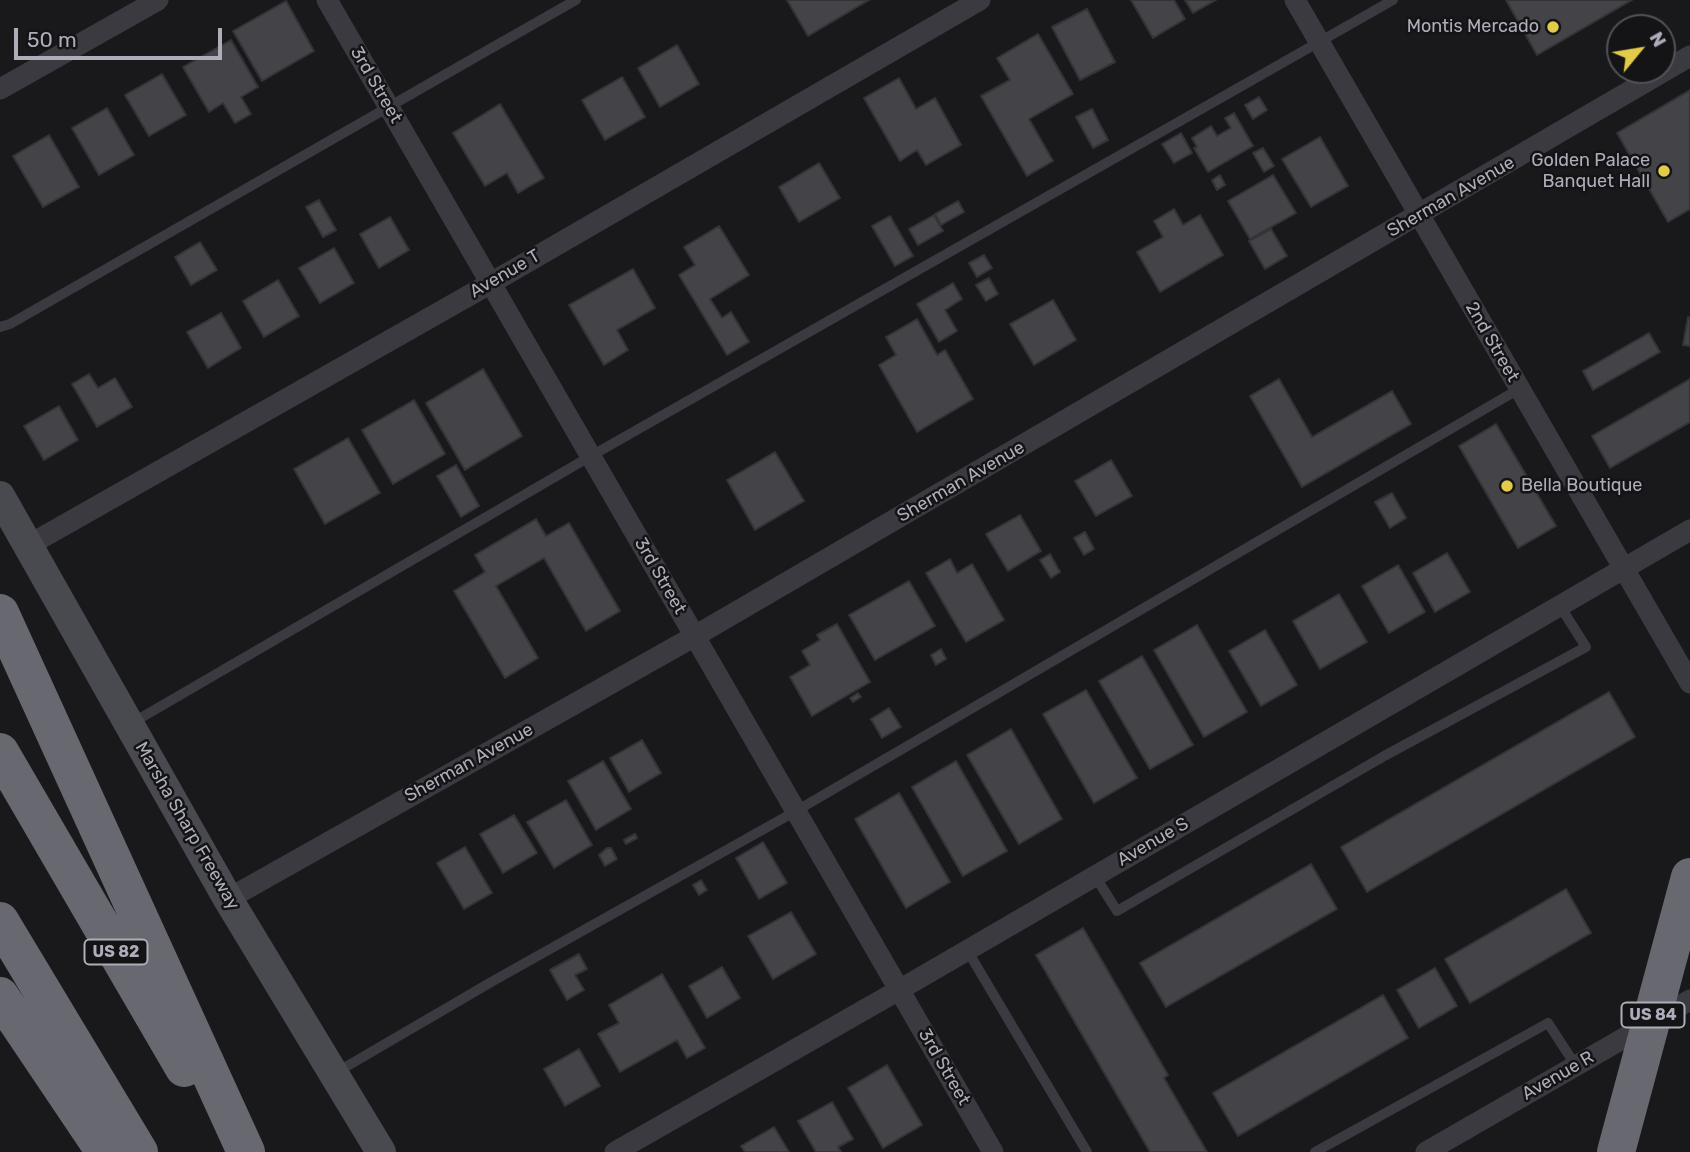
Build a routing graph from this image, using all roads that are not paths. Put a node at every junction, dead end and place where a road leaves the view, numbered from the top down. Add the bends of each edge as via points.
1 (158, 0) edge
2 (327, 0) edge
3 (576, 0) edge
4 (980, 0) edge
5 (1295, 0) edge
6 (1393, 0) edge
7 (1319, 42) junction
8 (1690, 56) edge
9 (0, 89) edge
10 (388, 106) junction
11 (1419, 216) junction
12 (491, 283) junction
13 (0, 327) edge
14 (1519, 389) junction
15 (591, 456) junction
16 (0, 496) edge
17 (1690, 530) edge
18 (29, 545) junction
19 (1623, 569) junction
20 (1560, 606) junction
21 (0, 613) edge
22 (695, 636) junction
23 (1690, 683) edge
24 (130, 724) junction
25 (0, 752) edge
26 (796, 811) junction
27 (1096, 876) junction
28 (1690, 877) edge
29 (228, 900) junction
30 (0, 921) edge
31 (967, 950) junction
32 (899, 990) junction
33 (0, 996) edge
34 (1690, 1000) edge
35 (1651, 1022) junction
36 (1576, 1066) junction
37 (334, 1074) junction
38 (104, 1152) edge
39 (139, 1152) edge
40 (232, 1152) edge
41 (246, 1152) edge
42 (381, 1152) edge
43 (615, 1152) edge
44 (993, 1152) edge
45 (1087, 1152) edge
46 (1315, 1152) edge
47 (1426, 1152) edge
48 (1616, 1152) edge

1 - 9 street
2 - 10 street, 3rd Street
3 - 10 lane
4 - 12 street, Avenue T
5 - 7 street, 2nd Street
6 - 7 lane
7 - 11 street, 2nd Street
7 - 15 lane
8 - 11 street, Sherman Avenue
10 - 12 street, 3rd Street
10 - 13 lane
11 - 14 street, 2nd Street
11 - 22 street, Sherman Avenue
12 - 15 street, 3rd Street
12 - 18 street, Avenue T
14 - 19 street, 2nd Street
14 - 26 lane
15 - 22 street, 3rd Street
15 - 24 lane
16 - 18 main road, Marsha Sharp Freeway
17 - 19 street, Avenue S
18 - 24 main road, Marsha Sharp Freeway
19 - 20 street, Avenue S
19 - 23 street, 2nd Street
20 - 27 street, Avenue S
20 - 27 lane via 1586,647 1386,755 1117,911
21 - 41 highway
22 - 26 street, 3rd Street
22 - 29 street, Sherman Avenue
24 - 29 main road, Marsha Sharp Freeway
25 - 40 highway, US 82
26 - 32 street, 3rd Street
26 - 37 lane
27 - 31 street, Avenue S
28 - 35 highway, US 84
29 - 37 main road, Marsha Sharp Freeway
30 - 39 highway
31 - 32 street, Avenue S
31 - 45 lane
32 - 43 street, Avenue S
32 - 44 street, 3rd Street
33 - 38 highway
34 - 35 street, Avenue R
35 - 36 street, Avenue R
35 - 48 highway, US 84
36 - 46 lane via 1548,1023
36 - 47 street, Avenue R
37 - 42 main road, Marsha Sharp Freeway

